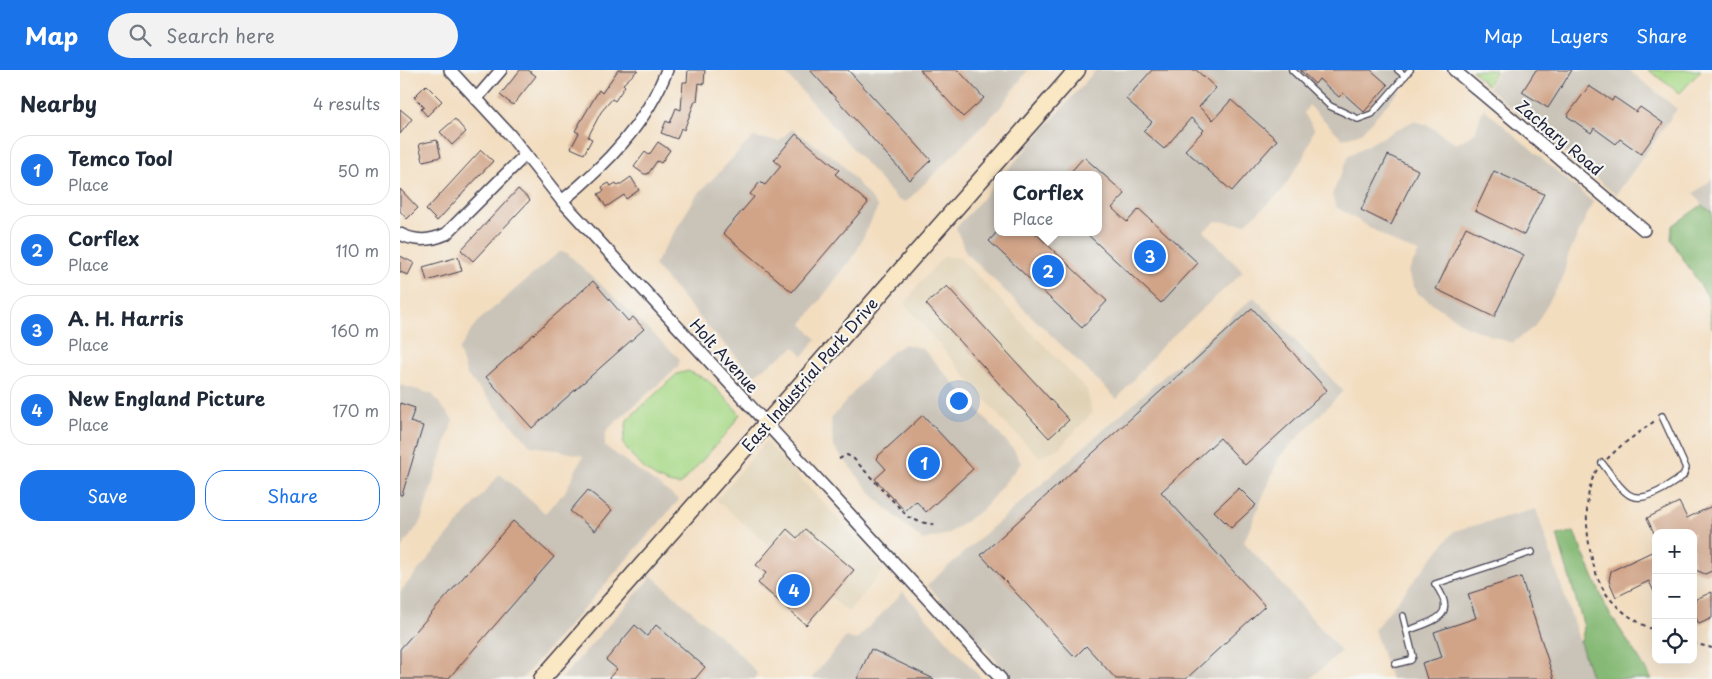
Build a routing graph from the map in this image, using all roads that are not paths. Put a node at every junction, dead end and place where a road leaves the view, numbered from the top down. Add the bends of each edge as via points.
1 (450, 70) edge
2 (501, 70) edge
3 (667, 70) edge
4 (1078, 70) edge
5 (1292, 70) edge
6 (1398, 70) edge
7 (1410, 70) edge
8 (1454, 70) edge
9 (1405, 76) junction
10 (476, 99) junction
11 (525, 155) junction
12 (562, 201) junction
13 (1644, 230) dead end
14 (400, 234) edge
15 (1662, 416) road end
16 (765, 423) junction
17 (1602, 463) road end
18 (1532, 552) dead end
19 (1403, 616) dead end
20 (1407, 631) junction
21 (1395, 664) dead end
22 (542, 679) edge
23 (1001, 679) edge

1 - 10 street, Holt Avenue
2 - 10 street
3 - 12 street via 650,104 618,148 598,172
4 - 16 street, East Industrial Park Drive
5 - 9 lane via 1330,106 1358,119 1372,114
6 - 9 lane
7 - 9 lane
8 - 13 street, Zachary Road
10 - 11 street, Holt Avenue
11 - 12 street, Holt Avenue
11 - 14 street via 446,234 432,240
12 - 16 street, Holt Avenue
15 - 17 lane via 1686,468 1683,476 1639,498 1629,495
16 - 22 street, East Industrial Park Drive
16 - 23 street, Holt Avenue
18 - 20 lane via 1435,584 1446,603 1445,612 1439,618
19 - 20 lane
20 - 21 lane via 1413,656 1411,660

